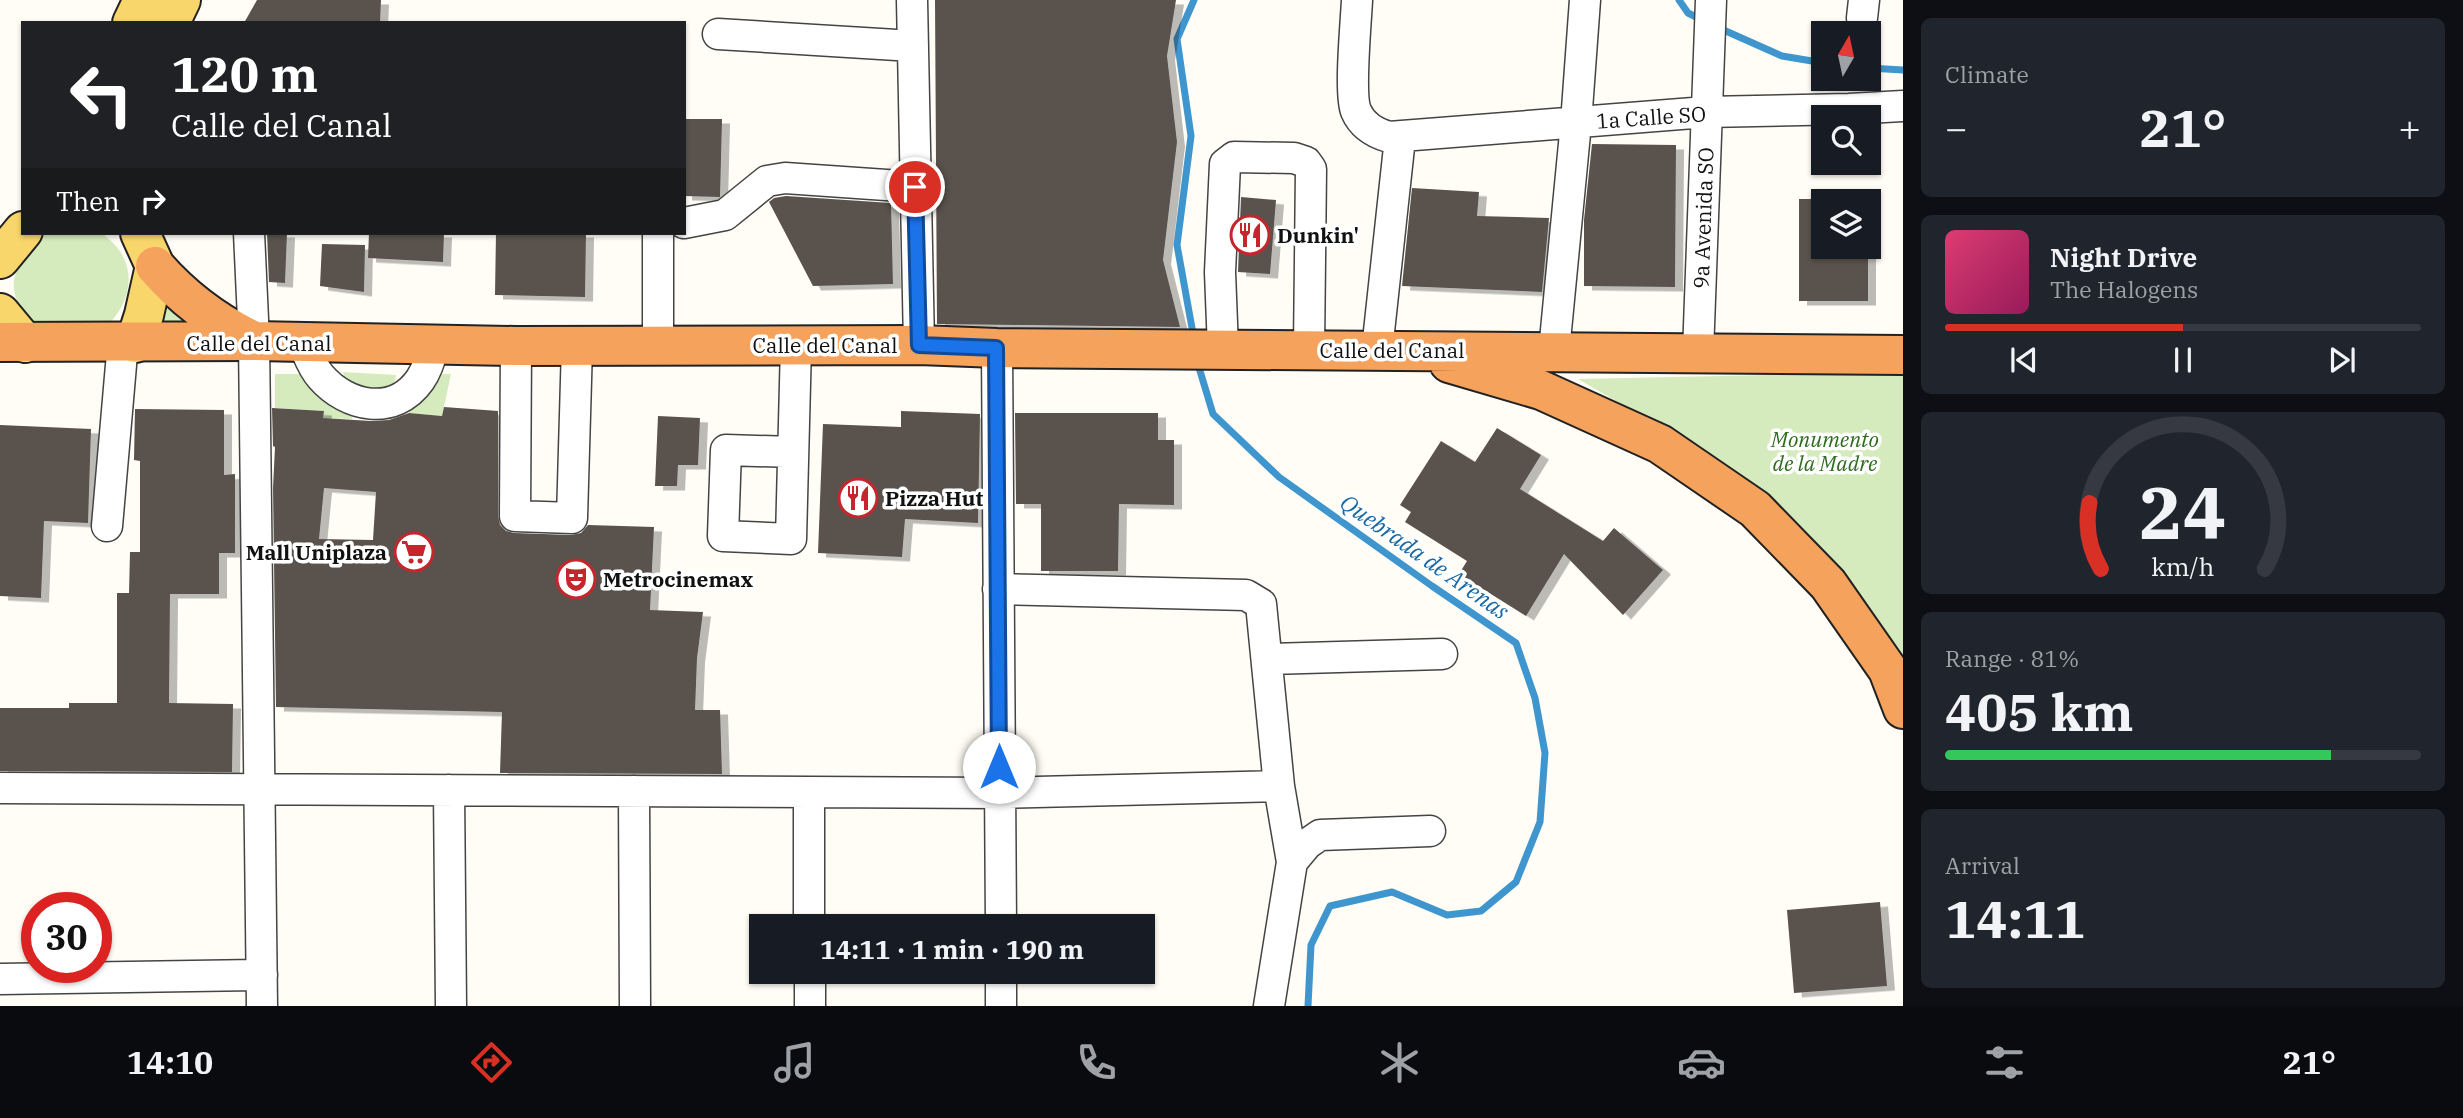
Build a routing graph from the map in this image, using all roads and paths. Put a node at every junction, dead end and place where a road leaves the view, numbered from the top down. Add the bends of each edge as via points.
1 (144, 0) edge
2 (181, 0) edge
3 (912, 0) edge
4 (1357, 0) edge
5 (1585, 0) edge
6 (1712, 0) edge
7 (133, 21) edge
8 (171, 21) edge
9 (718, 34) dead end
10 (913, 46) junction
11 (1903, 106) edge
12 (1706, 112) junction
13 (1576, 123) junction
14 (1400, 138) junction
15 (915, 187) junction
16 (686, 223) edge
17 (21, 233) edge
18 (249, 235) edge
19 (658, 235) edge
20 (142, 243) edge
21 (0, 259) edge
22 (0, 313) edge
23 (254, 341) junction
24 (12, 342) edge
25 (129, 342) junction
26 (303, 343) junction
27 (434, 345) junction
28 (796, 345) junction
29 (919, 345) junction
30 (516, 346) junction
31 (577, 346) junction
32 (658, 346) junction
33 (996, 348) junction
34 (1202, 348) junction
35 (1309, 349) junction
36 (1390, 350) junction
37 (1554, 351) junction
38 (1698, 353) junction
39 (1903, 355) edge
40 (793, 452) dead end
41 (107, 526) dead end
42 (998, 589) junction
43 (1442, 654) dead end
44 (1268, 659) junction
45 (1903, 709) edge
46 (1279, 786) junction
47 (0, 788) edge
48 (259, 789) junction
49 (449, 790) junction
50 (634, 791) junction
51 (809, 792) junction
52 (1000, 793) junction
53 (1430, 831) dead end
54 (1292, 862) junction
55 (810, 914) edge
56 (1000, 914) edge
57 (262, 975) junction
58 (0, 979) edge
59 (810, 984) edge
60 (1001, 984) edge
61 (262, 1006) edge
62 (451, 1006) edge
63 (635, 1006) edge
64 (810, 1006) edge
65 (1001, 1006) edge
66 (1269, 1006) edge

1 - 7 main road
2 - 8 main road
3 - 10 street
4 - 14 street via 1357,113 1370,129
5 - 13 street
6 - 12 street, 9a Avenida SO
9 - 10 street
10 - 15 street
11 - 12 street, 1a Calle SO
12 - 13 street, 1a Calle SO
12 - 38 street, 9a Avenida SO
13 - 14 street, 1a Calle SO
13 - 37 street
14 - 36 street
15 - 16 street via 785,178 766,181 725,215
15 - 29 street
17 - 21 main road
18 - 23 street
19 - 32 street
20 - 23 highway via 190,301
20 - 25 main road via 144,315
22 - 24 main road
23 - 25 highway, Calle del Canal
23 - 26 highway, Calle del Canal
23 - 48 street
24 - 25 highway, Calle del Canal
25 - 41 street
26 - 27 highway, Calle del Canal
26 - 27 street via 321,377 363,404 389,402 412,389 429,363
27 - 30 highway, Calle del Canal
28 - 29 highway, Calle del Canal
28 - 32 highway, Calle del Canal
28 - 40 street
29 - 33 highway, Calle del Canal
30 - 31 highway, Calle del Canal
30 - 31 street via 515,516 572,518
31 - 32 highway, Calle del Canal
33 - 34 highway, Calle del Canal
33 - 42 street
34 - 35 highway, Calle del Canal
34 - 35 street via 1220,272 1225,164 1234,158 1294,158 1311,169
35 - 36 highway, Calle del Canal
36 - 37 highway, Calle del Canal
36 - 45 highway via 1541,390 1660,444 1755,509 1828,584 1888,670
37 - 38 highway, Calle del Canal
38 - 39 highway, Calle del Canal
42 - 44 street via 1245,595 1261,604
42 - 52 street
43 - 44 street
44 - 46 street
46 - 52 street
46 - 54 street
47 - 48 street
48 - 49 street
48 - 57 street
49 - 50 street
49 - 62 street
50 - 51 street
50 - 63 street
51 - 52 street
51 - 55 street
52 - 56 street
53 - 54 street via 1320,835
54 - 66 street
57 - 58 street
57 - 61 street
59 - 64 street
60 - 65 street

